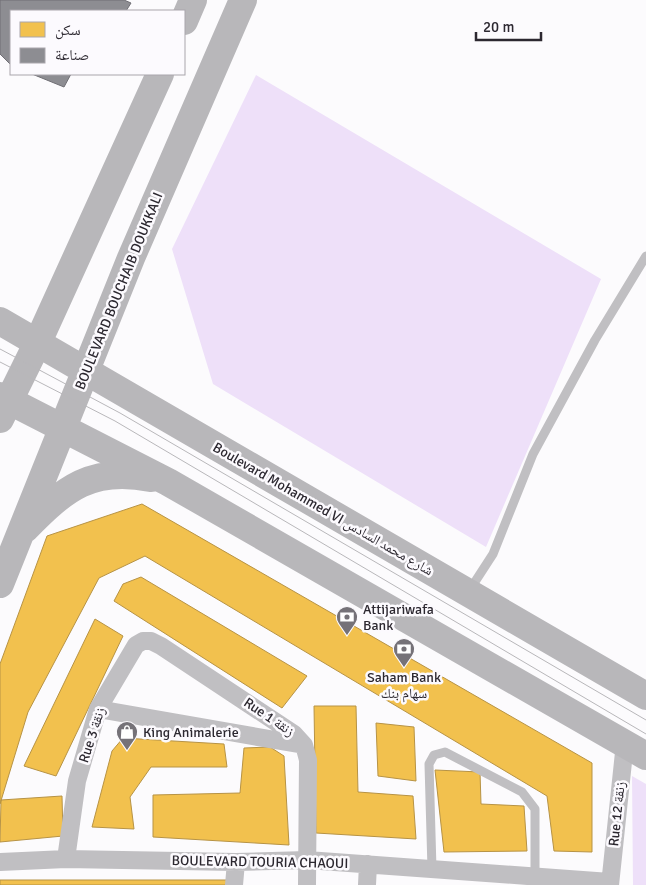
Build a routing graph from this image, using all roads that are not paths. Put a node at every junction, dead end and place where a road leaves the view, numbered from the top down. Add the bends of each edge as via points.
1 (193, 0) edge
2 (243, 0) edge
3 (185, 19) edge
4 (160, 75) edge
5 (646, 256) edge
6 (0, 321) edge
7 (38, 342) junction
8 (87, 371) junction
9 (3, 405) edge
10 (64, 428) junction
11 (168, 482) junction
12 (18, 535) junction
13 (0, 584) edge
14 (467, 594) junction
15 (161, 646) joint
16 (646, 696) edge
17 (98, 709) junction
18 (304, 745) junction
19 (635, 749) edge
20 (66, 859) junction
21 (307, 860) junction
22 (0, 862) edge
23 (236, 862) junction
24 (368, 864) junction
25 (432, 869) junction
26 (535, 876) junction
27 (610, 883) edge
28 (234, 885) edge
29 (307, 885) edge
30 (367, 885) edge

1 - 3 main road
2 - 8 main road, BOULEVARD BOUCHAIB DOUKKALI via 131,258
4 - 7 main road
5 - 14 lane via 595,340 533,454 493,554
6 - 7 main road, Boulevard Mohammed VI شارع محمد السادس
7 - 8 main road, Boulevard Mohammed VI شارع محمد السادس
7 - 9 main road
8 - 10 main road, BOULEVARD BOUCHAIB DOUKKALI
8 - 14 main road, Boulevard Mohammed VI شارع محمد السادس
9 - 10 main road
10 - 11 main road
10 - 12 main road, BOULEVARD BOUCHAIB DOUKKALI
11 - 12 main road via 128,474 97,477 57,500
11 - 19 main road
12 - 13 main road, BOULEVARD BOUCHAIB DOUKKALI
14 - 16 main road, Boulevard Mohammed VI شارع محمد السادس
15 - 17 street, Rue 3 زنقة via 151,641 136,645
15 - 18 street, Rue 1 زنقة via 294,734
17 - 18 street
17 - 20 street, Rue 3 زنقة via 77,780
18 - 21 street, Rue 1 زنقة via 308,760
19 - 27 street, Rue 12 زنقة
20 - 22 street, BOULEVARD TOURIA CHAOUI
20 - 23 street, BOULEVARD TOURIA CHAOUI
21 - 23 street, BOULEVARD TOURIA CHAOUI
21 - 24 street, BOULEVARD TOURIA CHAOUI
21 - 29 street, Rue 1 زنقة
23 - 28 street
24 - 25 street, BOULEVARD TOURIA CHAOUI
24 - 30 street
25 - 26 street, BOULEVARD TOURIA CHAOUI
25 - 26 lane via 429,764 434,755 445,752 522,792 531,801 535,809
26 - 27 street, BOULEVARD TOURIA CHAOUI

